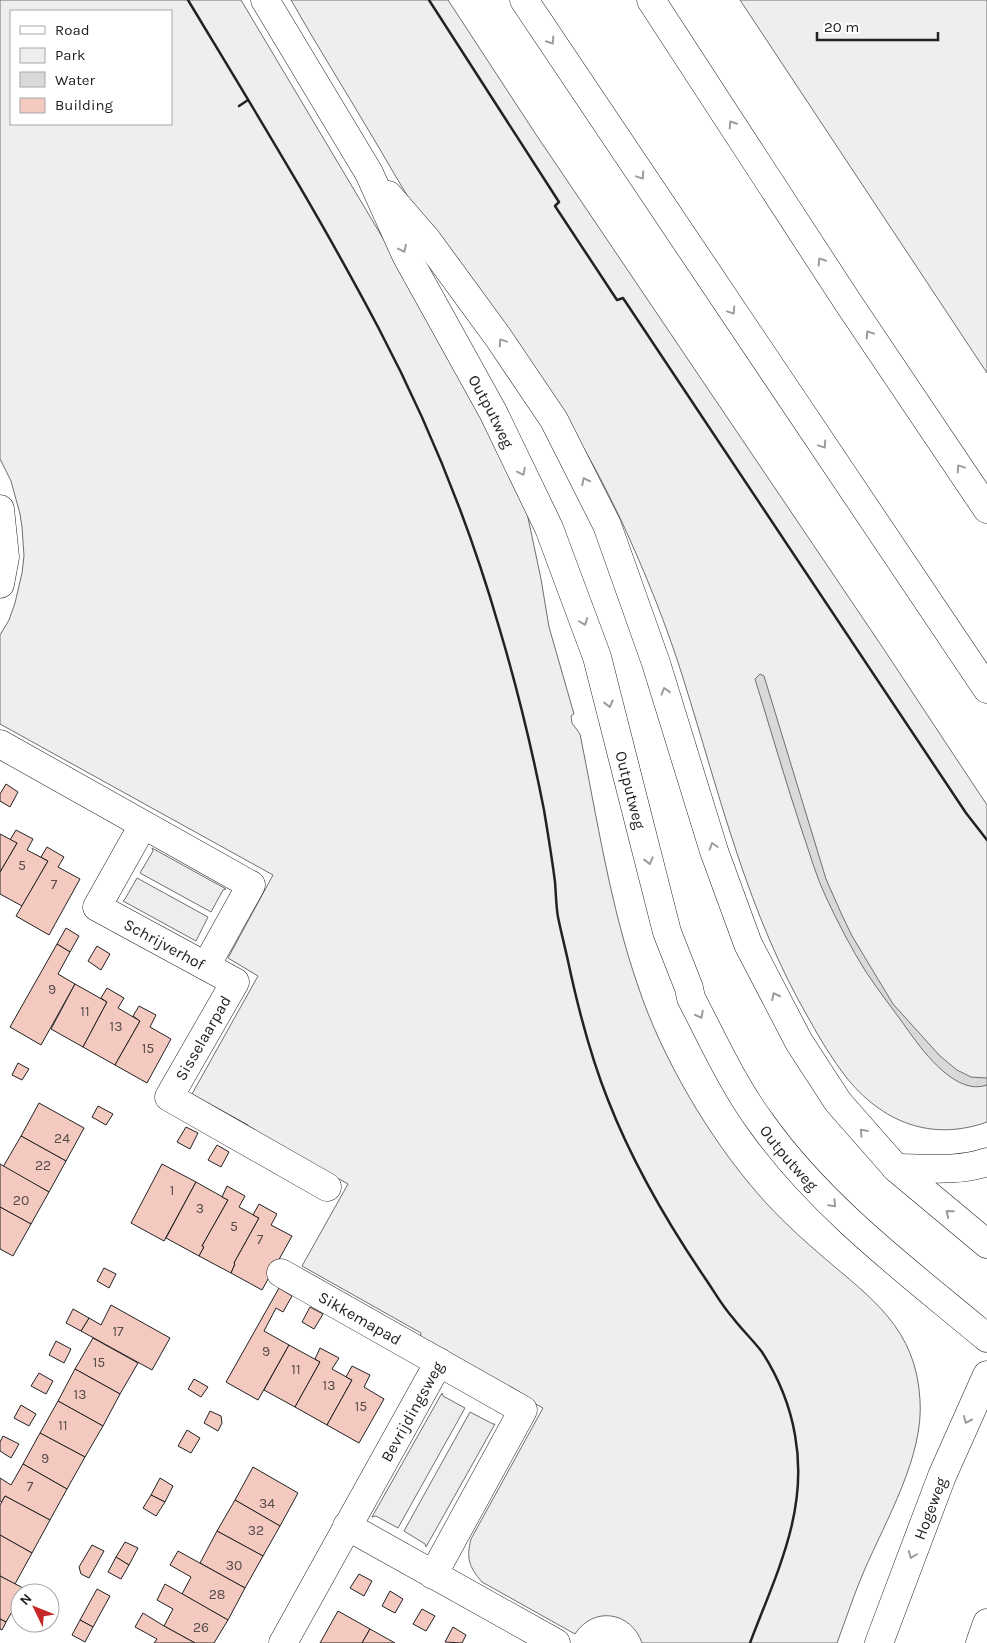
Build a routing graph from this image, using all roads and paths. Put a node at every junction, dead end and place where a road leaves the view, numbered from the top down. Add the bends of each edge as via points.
1 (265, 0) edge
2 (524, 0) edge
3 (651, 0) edge
4 (369, 173) junction
5 (0, 509) edge
6 (987, 509) edge
7 (0, 584) edge
8 (987, 689) edge
9 (0, 744) edge
10 (143, 825) junction
11 (206, 966) junction
12 (987, 1162) edge
13 (896, 1168) junction
14 (327, 1187) dead end
15 (987, 1244) edge
16 (281, 1273) dead end
17 (987, 1338) edge
18 (439, 1362) junction
19 (987, 1375) edge
20 (347, 1526) junction
21 (433, 1575) junction
22 (987, 1623) edge
23 (282, 1643) edge
24 (556, 1643) edge
25 (879, 1643) edge
26 (980, 1643) edge

1 - 4 main road, Outputweg
2 -> 8 main road
6 -> 3 main road via 847,302
13 -> 4 main road, Outputweg via 838,1102 799,1042 748,944 714,851 656,663 606,525 554,420 427,240
4 -> 17 main road, Outputweg via 406,255 493,412 549,528 597,656 667,932 691,998 731,1074 761,1123 799,1170 888,1256
5 - 7 main road via 5,557
9 - 10 main road, Schrijverhof
10 - 11 main road, Schrijverhof via 251,885
10 - 11 main road, Schrijverhof via 97,907
11 - 14 main road, Sisselaarpad via 235,982 169,1097
12 - 13 main road via 957,1168
15 -> 13 main road, Outputweg
16 - 18 main road, Sikkemapad
18 - 20 main road, Bevrijdingsweg
18 - 21 main road, Bevrijdingsweg via 523,1410
19 -> 25 main road, Hogeweg via 942,1476
20 - 21 main road
20 - 23 main road, Bevrijdingsweg
21 - 24 main road
22 - 26 main road

